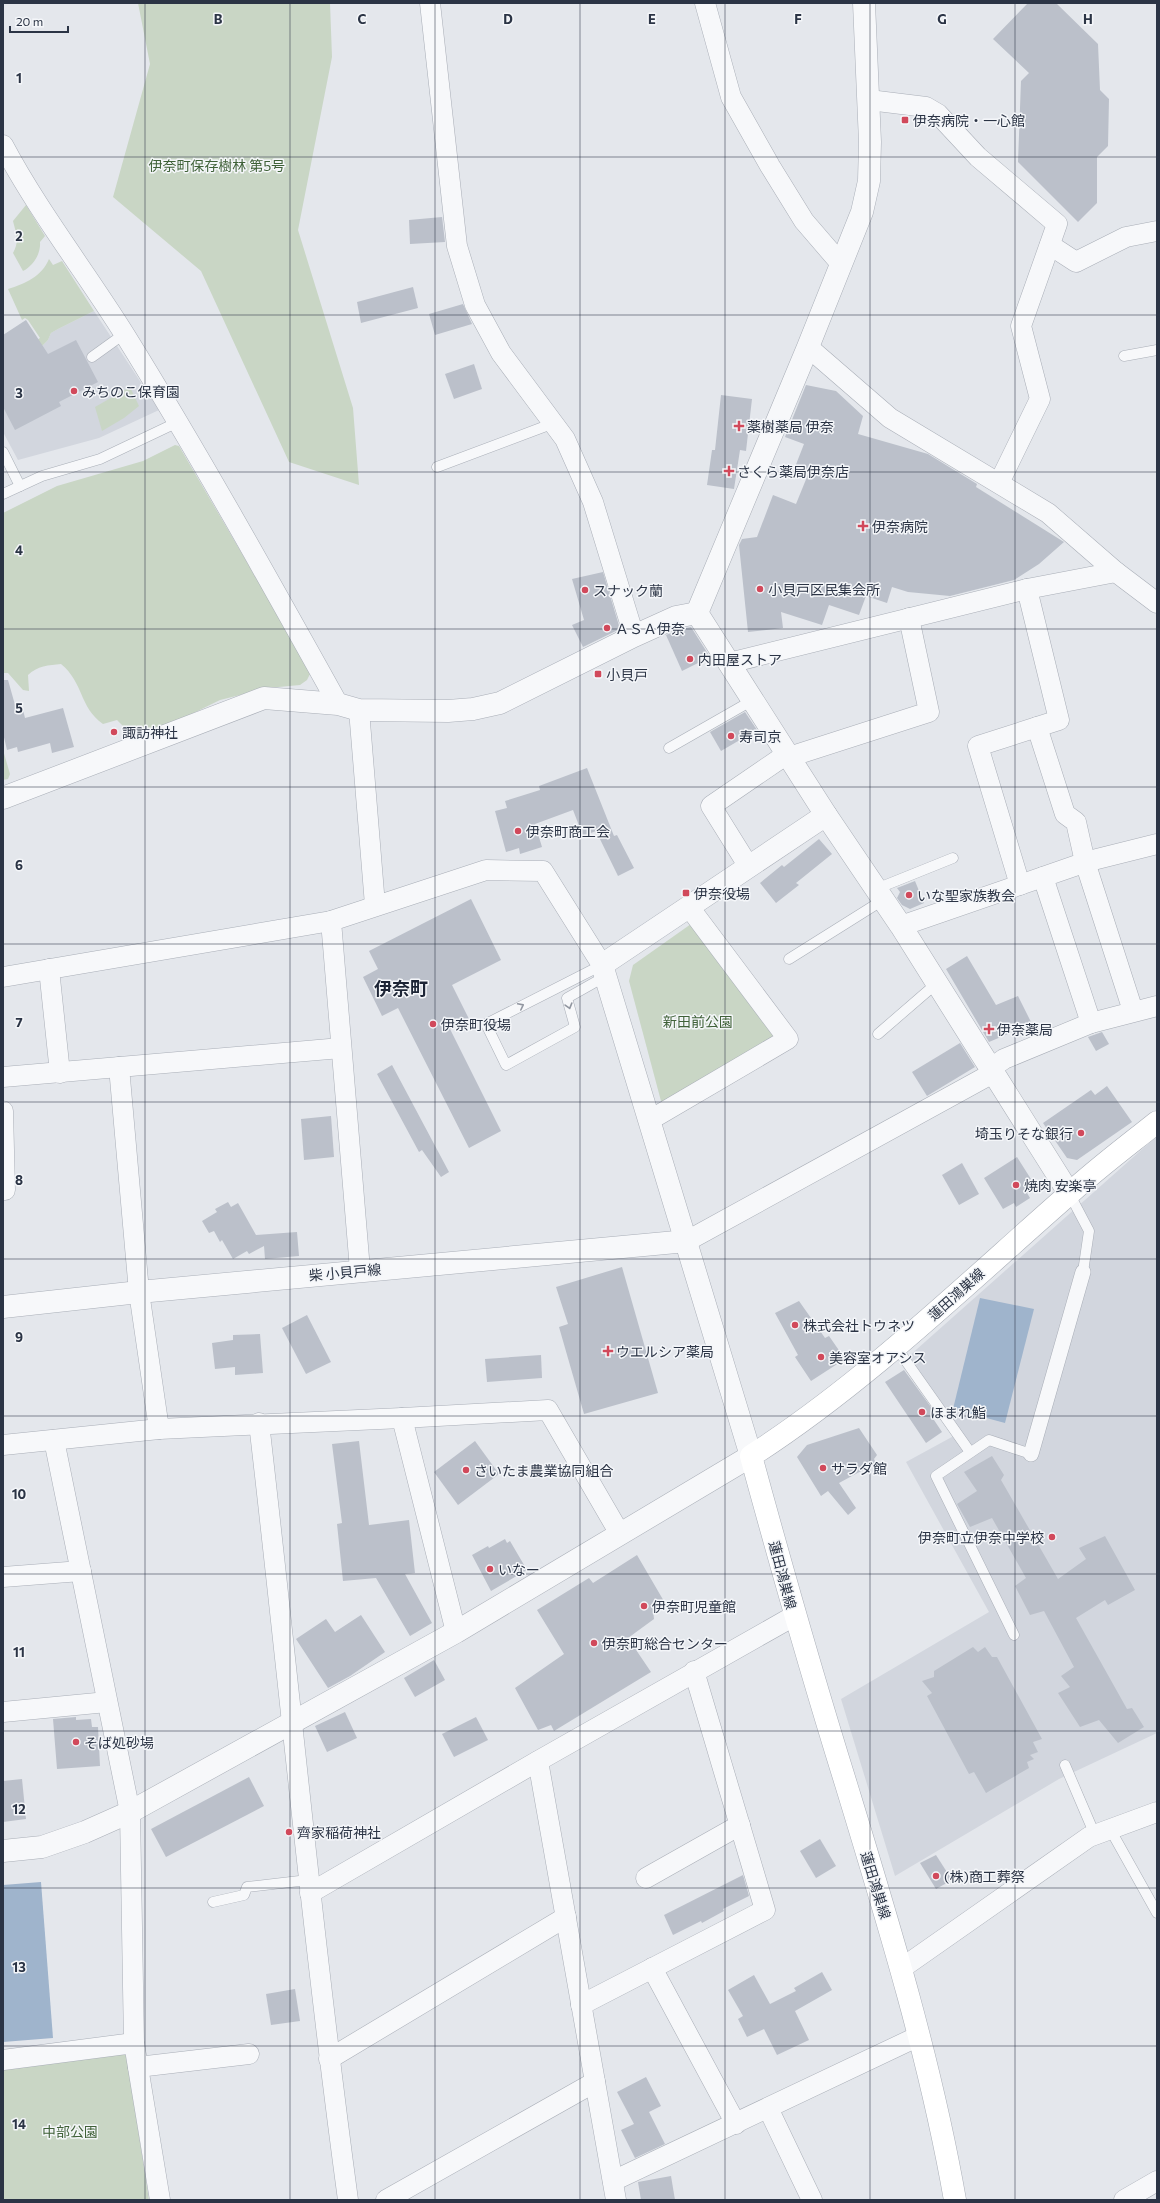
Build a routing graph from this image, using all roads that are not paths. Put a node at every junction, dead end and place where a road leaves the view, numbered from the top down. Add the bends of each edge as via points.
1 (430, 3) edge
2 (705, 3) edge
3 (864, 3) edge
4 (869, 100) junction
5 (3, 145) edge
6 (1157, 231) edge
7 (1050, 244) junction
8 (842, 264) junction
9 (124, 334) junction
10 (808, 347) junction
11 (1157, 350) edge
12 (92, 356) dead end
13 (1124, 356) dead end
14 (178, 422) junction
15 (554, 423) junction
16 (3, 452) edge
17 (437, 467) dead end
18 (999, 483) junction
19 (20, 486) junction
20 (3, 494) edge
21 (1116, 572) junction
22 (1027, 589) junction
23 (1157, 603) edge
24 (697, 613) junction
25 (909, 618) junction
26 (634, 636) junction
27 (729, 663) junction
28 (753, 700) junction
29 (338, 704) junction
30 (359, 710) junction
31 (1037, 727) junction
32 (669, 748) dead end
33 (788, 756) junction
34 (3, 798) edge
35 (826, 815) junction
36 (1157, 844) edge
37 (952, 858) dead end
38 (1085, 862) junction
39 (749, 866) junction
40 (1043, 877) junction
41 (1020, 884) junction
42 (880, 895) junction
43 (375, 905) junction
44 (689, 907) junction
45 (331, 921) junction
46 (901, 926) junction
47 (789, 959) dead end
48 (49, 969) junction
49 (604, 971) junction
50 (3, 977) edge
51 (937, 983) junction
52 (1157, 1006) edge
53 (1133, 1011) junction
54 (1091, 1023) junction
55 (878, 1034) dead end
56 (340, 1048) junction
57 (119, 1067) junction
58 (991, 1071) junction
59 (60, 1073) junction
60 (3, 1077) edge
61 (3, 1110) edge
62 (650, 1120) junction
63 (1157, 1122) edge
64 (3, 1190) edge
65 (1069, 1193) junction
66 (687, 1241) junction
67 (360, 1270) junction
68 (1083, 1272) joint
69 (139, 1292) junction
70 (3, 1307) edge
71 (896, 1348) junction
72 (402, 1418) junction
73 (259, 1423) junction
74 (159, 1428) junction
75 (54, 1440) junction
76 (3, 1445) edge
77 (970, 1452) junction
78 (1031, 1454) joint
79 (751, 1456) junction
80 (620, 1534) junction
81 (81, 1571) junction
82 (3, 1577) edge
83 (794, 1616) junction
84 (456, 1632) junction
85 (1014, 1635) dead end
86 (694, 1671) junction
87 (107, 1702) junction
88 (3, 1712) edge
89 (294, 1722) junction
90 (538, 1761) junction
91 (1065, 1765) dead end
92 (130, 1812) junction
93 (1157, 1812) edge
94 (740, 1825) junction
95 (1102, 1832) junction
96 (3, 1852) edge
97 (646, 1878) dead end
98 (309, 1887) junction
99 (213, 1902) dead end
100 (1157, 1913) edge
101 (566, 1917) junction
102 (652, 1968) junction
103 (902, 1968) junction
104 (581, 2005) junction
105 (919, 2036) junction
106 (134, 2043) junction
107 (249, 2054) dead end
108 (329, 2059) junction
109 (3, 2060) edge
110 (138, 2067) junction
111 (595, 2082) junction
112 (768, 2108) junction
113 (736, 2124) junction
114 (613, 2181) junction
115 (1157, 2181) edge
116 (160, 2200) edge
117 (348, 2200) edge
118 (386, 2200) edge
119 (616, 2200) edge
120 (812, 2200) edge
121 (955, 2200) edge
122 (1124, 2200) edge

1 - 15 street via 457,246 475,305 482,319 502,353
2 - 8 street via 731,97 804,221
3 - 4 street
4 - 7 street via 926,107 938,114 978,157 1057,224
4 - 8 street via 869,181 862,212
5 - 9 street
6 - 7 street via 1126,237 1076,262
7 - 18 street via 1021,326 1040,399
8 - 10 street
9 - 12 lane
9 - 14 street
10 - 18 street via 890,418
10 - 24 street
11 - 13 lane
14 - 19 lane via 100,459 42,476
14 - 29 street via 207,468
15 - 17 lane
15 - 26 street via 566,438 593,502
16 - 19 lane
18 - 21 street via 1048,513
19 - 20 lane
21 - 22 street
21 - 23 street
22 - 25 street
22 - 31 street via 1059,720
24 - 26 street via 676,617
24 - 27 street
25 - 27 street
25 - 33 street via 929,712
26 - 30 street via 500,703 473,710 448,712
27 - 28 street
28 - 32 lane
28 - 33 street
29 - 30 street
29 - 34 street via 264,698
30 - 43 street
31 - 38 street via 1065,814 1076,822
31 - 41 street via 978,746
33 - 35 street
33 - 39 street via 711,806
35 - 39 street
35 - 42 street
36 - 38 street
37 - 42 lane
38 - 40 street
38 - 53 street
39 - 44 street
40 - 41 street
40 - 54 street
41 - 46 street
42 - 46 street
42 - 47 lane
43 - 45 street
43 - 49 street via 486,870 543,871
44 - 49 street
44 - 62 street via 788,1039
45 - 48 street
45 - 56 street
46 - 51 street
48 - 50 street
48 - 59 street
49 -> 49 lane via 567,998 575,1027 506,1065 486,1024
49 - 62 street
51 - 55 lane
51 - 58 street
52 - 53 street
53 - 54 street
54 - 58 street via 1004,1059
56 - 57 street
56 - 67 street
57 - 59 street
57 - 69 street
58 - 65 street
58 - 66 street
59 - 60 street
61 - 64 street
62 - 66 street
63 - 65 main road, 蓮田鴻巣線
65 - 68 lane via 1089,1232
65 - 71 main road, 蓮田鴻巣線
66 - 67 street, 柴 小貝戸線
66 - 79 street
67 - 69 street, 柴 小貝戸線
68 - 78 street
69 - 70 street, 柴 小貝戸線
69 - 74 street
71 - 77 lane
71 - 79 main road, 蓮田鴻巣線 via 792,1430
72 - 73 street
72 - 80 street via 548,1410
72 - 84 street
73 - 74 street
73 - 89 street
74 - 75 street
75 - 76 street
75 - 81 street
77 - 78 lane via 989,1440
77 - 85 lane via 936,1476
79 - 80 street
79 - 83 main road, 蓮田鴻巣線
80 - 84 street
81 - 82 street
81 - 87 street
83 - 86 street
83 - 103 main road, 蓮田鴻巣線
84 - 89 street
86 - 90 street
86 - 94 street
87 - 88 street
87 - 92 street
89 - 92 street
89 - 98 street
90 - 98 street
90 - 101 street
91 - 95 lane
92 - 96 street via 42,1847
92 - 106 street
93 - 95 street
94 - 97 street
94 - 102 street via 765,1910
95 - 100 lane
95 - 103 street via 1089,1837
98 - 99 lane via 247,1887 244,1895
98 - 108 street
101 - 104 street
101 - 108 street
102 - 104 street
102 - 113 street
103 - 105 main road, 蓮田鴻巣線
104 - 111 street
105 - 112 street
105 - 121 main road, 蓮田鴻巣線 via 942,2128
106 - 109 street
106 - 110 street
107 - 110 street
108 - 117 street
110 - 116 street
111 - 114 street
111 - 118 street
112 - 113 street
112 - 120 street
113 - 114 street
114 - 119 street
115 - 122 street

